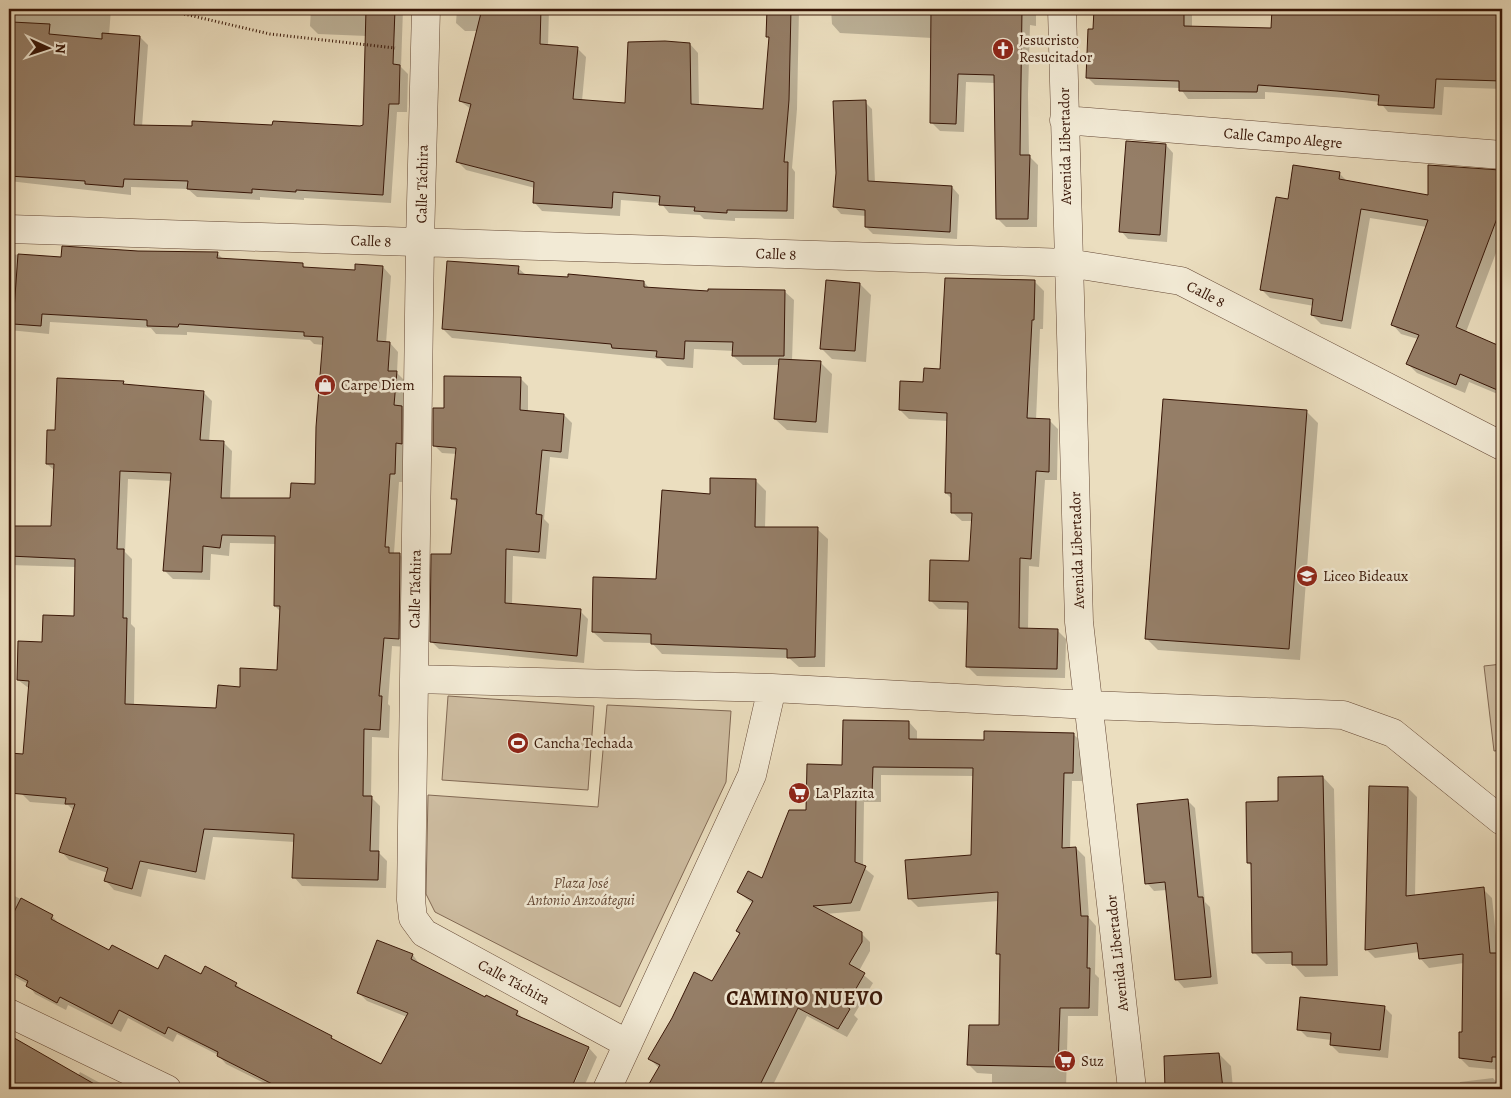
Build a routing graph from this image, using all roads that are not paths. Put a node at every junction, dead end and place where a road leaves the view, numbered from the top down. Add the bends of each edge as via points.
1 (426, 9) edge
2 (1062, 9) edge
3 (1064, 120) junction
4 (1502, 155) edge
5 (9, 229) edge
6 (420, 242) junction
7 (1068, 264) junction
8 (1502, 446) edge
9 (414, 679) junction
10 (772, 688) junction
11 (1089, 705) junction
12 (1502, 821) edge
13 (9, 1014) edge
14 (628, 1044) junction
15 (167, 1089) edge
16 (607, 1089) edge
17 (1132, 1089) edge

1 - 6 street, Calle Táchira
2 - 3 street, Avenida Libertador
3 - 4 street, Calle Campo Alegre
3 - 7 street, Avenida Libertador
5 - 6 street, Calle 8
6 - 7 street, Calle 8
6 - 9 street, Calle Táchira
7 - 8 street, Calle 8 via 1181,281
7 - 11 street, Avenida Libertador via 1079,622
9 - 10 street
9 - 14 street, Calle Táchira via 413,918 424,934
10 - 11 street
10 - 14 street via 752,775
11 - 12 street via 1343,715 1393,733
11 - 17 street, Avenida Libertador
13 - 15 street
14 - 16 street

